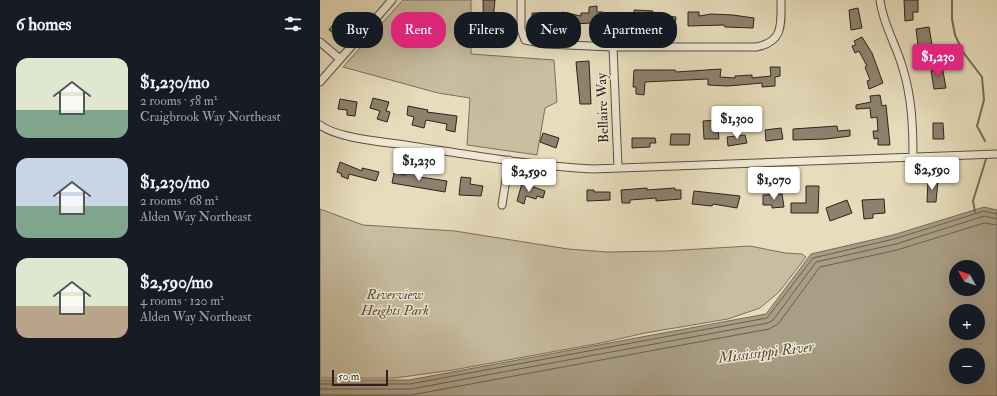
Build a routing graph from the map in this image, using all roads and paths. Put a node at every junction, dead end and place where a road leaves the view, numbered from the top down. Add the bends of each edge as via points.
1 (392, 0) edge
2 (521, 0) edge
3 (781, 0) edge
4 (880, 0) edge
5 (320, 42) edge
6 (589, 46) edge
7 (677, 47) edge
8 (613, 48) edge
9 (340, 59) junction
10 (320, 82) edge
11 (320, 125) edge
12 (997, 154) edge
13 (913, 158) junction
14 (509, 160) junction
15 (618, 168) junction
16 (502, 206) dead end

1 - 9 street
2 - 6 street via 521,29 525,40 545,44
3 - 7 street via 778,37 768,45
4 - 13 street via 884,21 903,68 910,94
5 - 9 street
8 - 15 street, Bellaire Way
9 - 10 street
11 - 14 street via 339,133 375,140
12 - 13 street
13 - 15 street
14 - 15 street via 546,166
14 - 16 street

